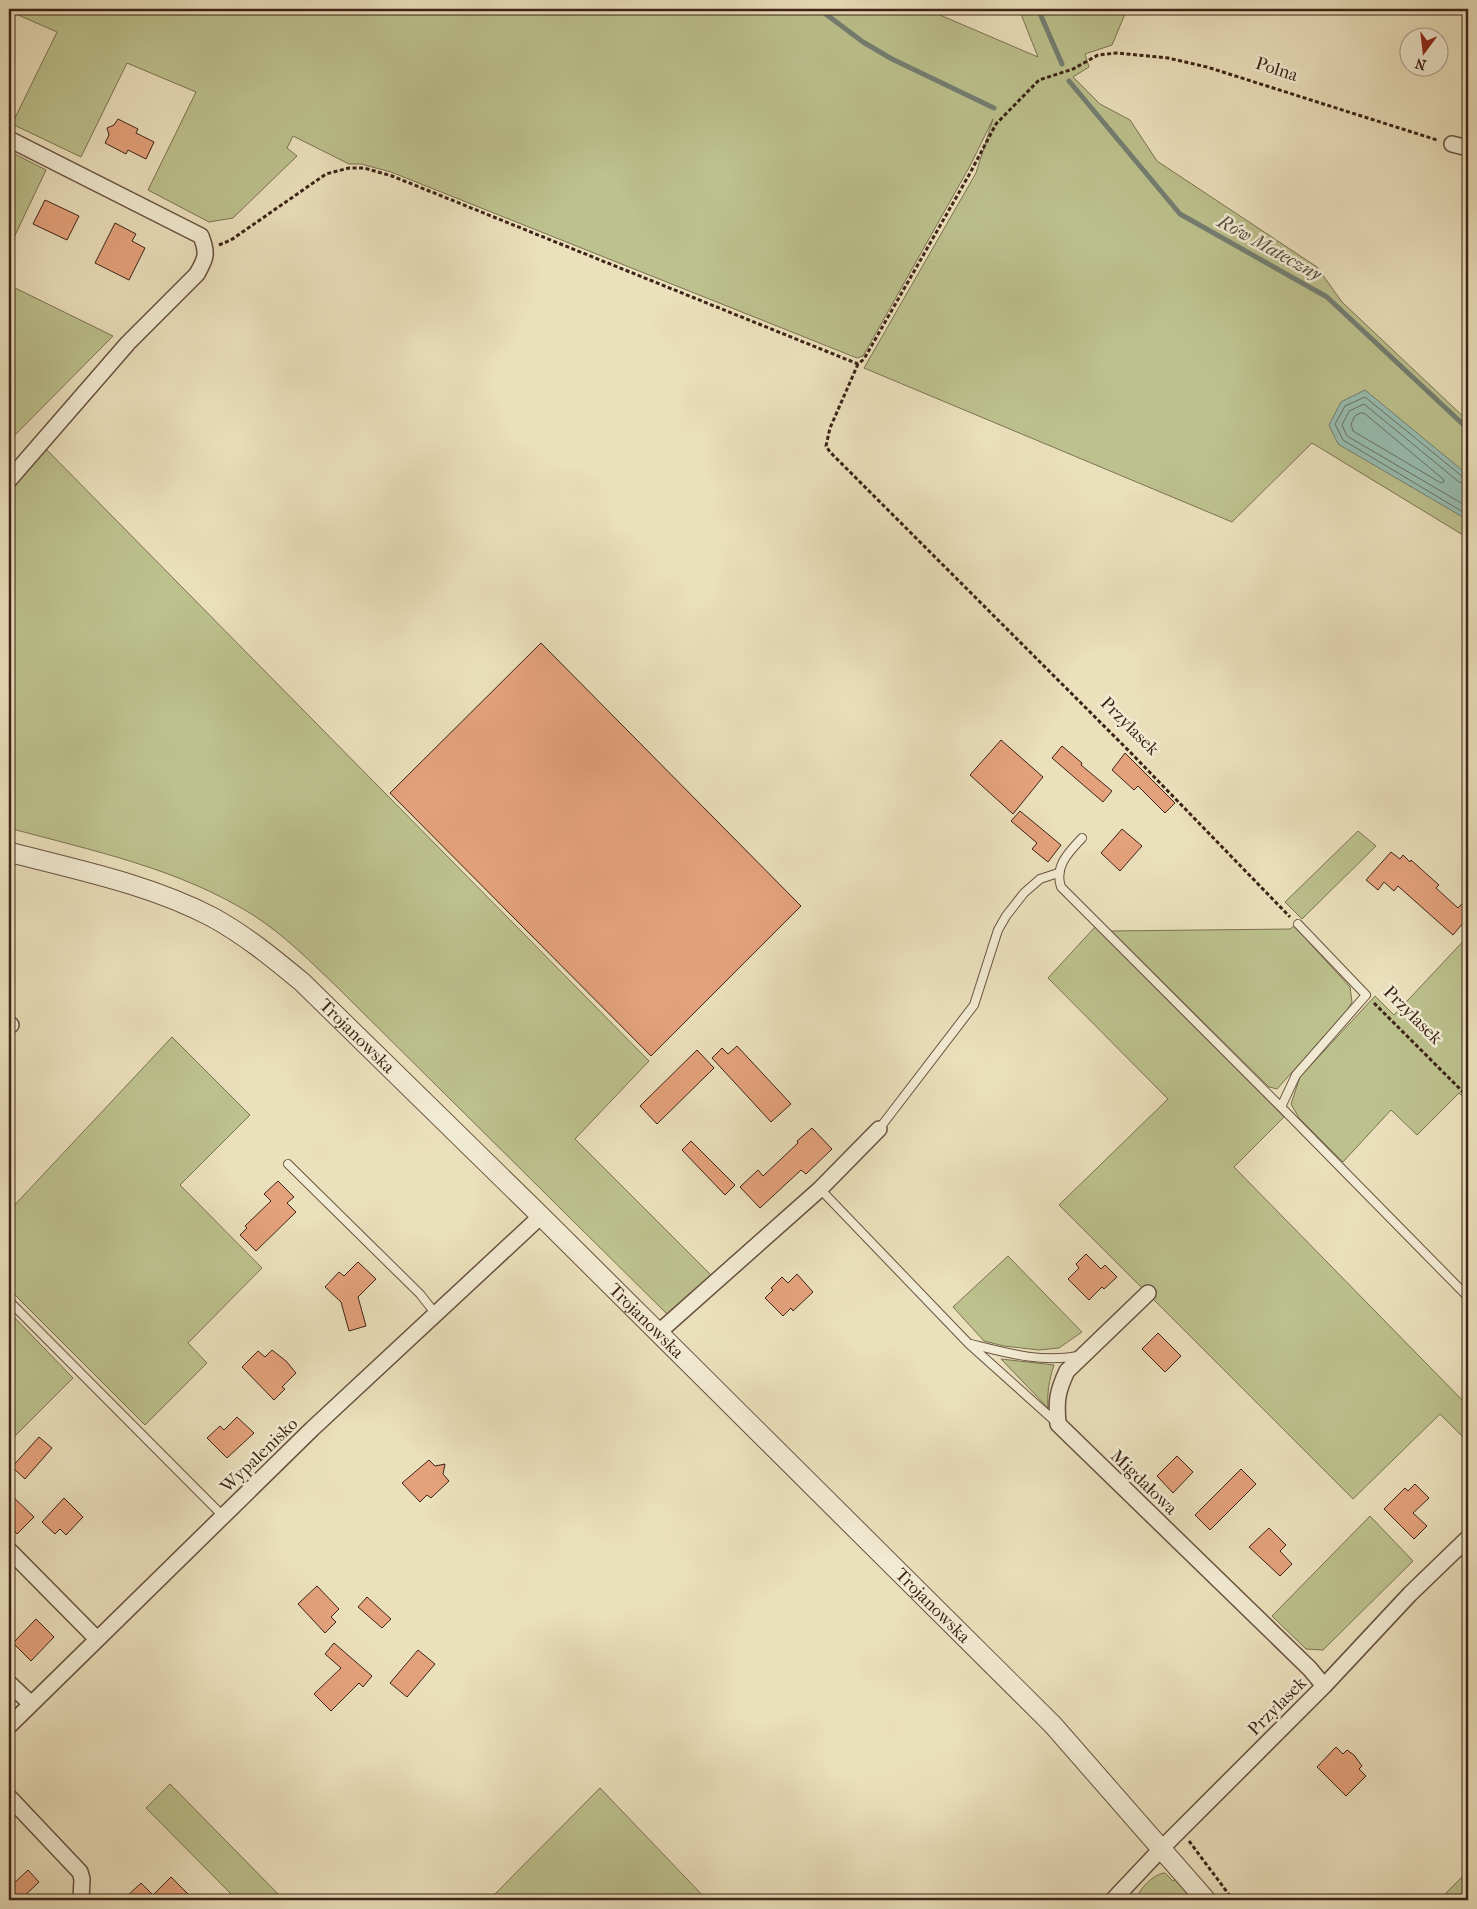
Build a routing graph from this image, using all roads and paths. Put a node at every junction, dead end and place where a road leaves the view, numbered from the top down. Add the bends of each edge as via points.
1 (9, 139) edge
2 (1452, 144) joint
3 (1468, 148) edge
4 (207, 251) junction
5 (858, 364) junction
6 (9, 480) edge
7 (1082, 838) dead end
8 (9, 852) edge
9 (1058, 874) junction
10 (1298, 924) joint
11 (1366, 995) junction
12 (1468, 1097) edge
13 (1280, 1107) junction
14 (879, 1129) joint
15 (288, 1164) dead end
16 (820, 1189) junction
17 (541, 1216) junction
18 (1148, 1293) dead end
19 (1468, 1297) edge
20 (9, 1301) edge
21 (435, 1314) junction
22 (659, 1332) junction
23 (969, 1344) junction
24 (1083, 1355) junction
25 (1058, 1424) junction
26 (223, 1516) junction
27 (1468, 1538) edge
28 (9, 1550) edge
29 (97, 1640) junction
30 (9, 1683) edge
31 (1324, 1686) junction
32 (31, 1704) junction
33 (9, 1726) edge
34 (9, 1797) edge
35 (1180, 1830) junction
36 (1162, 1848) junction
37 (81, 1900) edge
38 (1113, 1900) edge
39 (1206, 1900) edge
40 (1233, 1900) edge

1 - 4 street via 201,236
2 - 3 street
2 - 5 path, Polna via 1207,67 1168,58 1117,53 1098,55 1073,69 1040,80 996,124 864,360
4 - 5 path via 231,240 326,174 364,168 392,176
4 - 6 street via 197,274 128,342
5 - 10 path, Przylasek via 830,428 826,446 830,452
7 - 9 lane via 1065,857
8 - 17 street, Trojanowska via 120,881 184,904 262,948 302,982
9 - 13 lane via 1061,886
9 - 14 lane via 1040,879 1006,916 998,930 974,1005
10 - 11 lane, Przylasek
11 - 12 path, Przylasek
11 - 13 lane via 1296,1075
13 - 19 lane
14 - 16 street
15 - 21 lane via 420,1294
16 - 22 street
16 - 23 lane
17 - 21 street, Wypalenisko
17 - 22 street, Trojanowska
18 - 24 street
20 - 26 lane
21 - 26 street, Wypalenisko
22 - 36 street, Trojanowska via 1052,1725
23 - 24 lane via 1023,1357 1055,1360
23 - 25 lane
24 - 25 street via 1067,1371 1060,1386 1056,1403
25 - 31 street, Migdałowa
26 - 29 street, Wypalenisko
27 - 31 street, Przylasek via 1410,1594
28 - 29 street
29 - 32 street, Wypalenisko
30 - 32 street
31 - 35 street, Przylasek
32 - 33 street, Wypalenisko
34 - 37 street via 80,1872
35 - 36 street, Przylasek
35 - 40 path
36 - 38 street, Przylasek
36 - 39 street, Trojanowska

